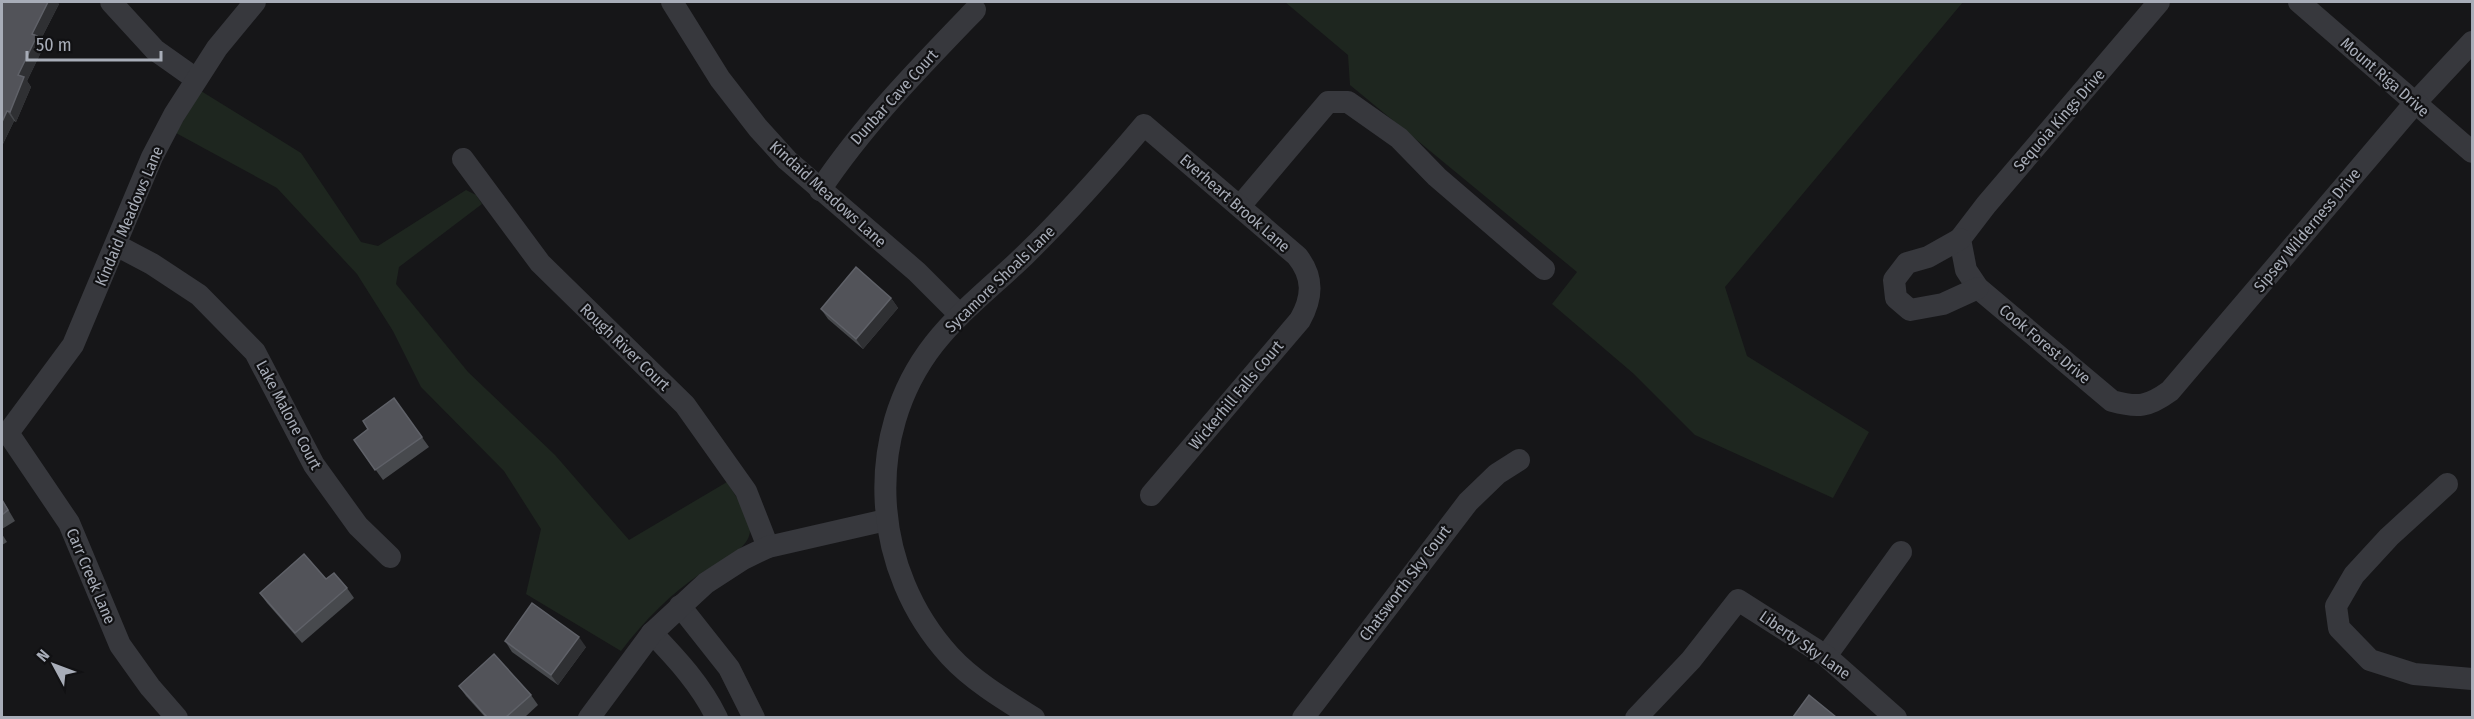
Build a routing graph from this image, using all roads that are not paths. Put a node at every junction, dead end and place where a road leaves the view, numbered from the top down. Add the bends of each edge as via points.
1 (111, 2) edge
2 (255, 2) edge
3 (672, 2) edge
4 (2159, 2) edge
5 (2299, 2) edge
6 (975, 10) dead end
7 (2472, 42) edge
8 (195, 79) junction
9 (2415, 103) junction
10 (1144, 125) joint
11 (2472, 152) edge
12 (463, 159) dead end
13 (819, 190) junction
14 (1240, 206) junction
15 (1960, 239) junction
16 (116, 245) junction
17 (1544, 269) dead end
18 (1972, 279) junction
19 (1311, 290) joint
20 (960, 315) junction
21 (2134, 407) joint
22 (8, 433) joint
23 (1519, 460) dead end
24 (2447, 484) dead end
25 (1151, 495) dead end
26 (886, 520) junction
27 (768, 547) junction
28 (1901, 552) dead end
29 (390, 557) dead end
30 (680, 606) junction
31 (652, 633) junction
32 (1826, 656) junction
33 (2472, 679) edge
34 (177, 717) edge
35 (589, 717) edge
36 (717, 717) edge
37 (754, 717) edge
38 (1034, 717) edge
39 (1303, 717) edge
40 (1636, 717) edge
41 (1896, 717) edge

1 - 8 street via 155,50
2 - 8 street, Kindaid Meadows Lane
3 - 13 street, Kindaid Meadows Lane via 720,79 758,128
4 - 15 street, Sequoia Kings Drive
5 - 9 street, Mount Riga Drive
6 - 13 street, Dunbar Cave Court via 868,126
7 - 9 street, Sipsey Wilderness Drive
8 - 16 street, Kindaid Meadows Lane via 152,158
9 - 11 street, Mount Riga Drive
9 - 21 street, Sipsey Wilderness Drive via 2170,391 2156,401
10 - 14 street, Everheart Brook Lane
10 - 20 street, Sycamore Shoals Lane via 1053,228
12 - 27 street, Rough River Court via 540,262 685,405 746,491
13 - 20 street, Kindaid Meadows Lane via 917,272
14 - 17 street via 1328,102 1348,102 1399,138 1437,177
14 - 19 street, Everheart Brook Lane via 1297,256 1309,276
15 - 18 street
15 - 18 street, Sequoia Kings Drive via 1928,257 1907,263 1894,280 1896,298 1910,310 1943,304
16 - 22 street, Kindaid Meadows Lane via 73,345
16 - 29 street, Lake Malone Court via 199,295 255,352 314,465 358,526
18 - 21 street, Cook Forest Drive via 2112,401
19 - 25 street, Wickerhill Falls Court via 1308,307 1300,320
20 - 26 street, Sycamore Shoals Lane via 933,345 899,408 885,466
22 - 34 street, Carr Creek Lane via 69,523 120,645
23 - 39 street, Chatsworth Sky Court via 1497,474 1468,502
24 - 33 street via 2354,575 2336,606 2339,628 2370,660 2414,674
26 - 27 street
26 - 38 street, Sycamore Shoals Lane via 901,580 930,632 975,679
27 - 30 street via 706,583
28 - 32 street
30 - 31 street
30 - 37 street via 729,668
31 - 35 street
31 - 36 street via 683,666
32 - 40 street, Liberty Sky Lane via 1738,600 1691,660
32 - 41 street, Liberty Sky Lane

